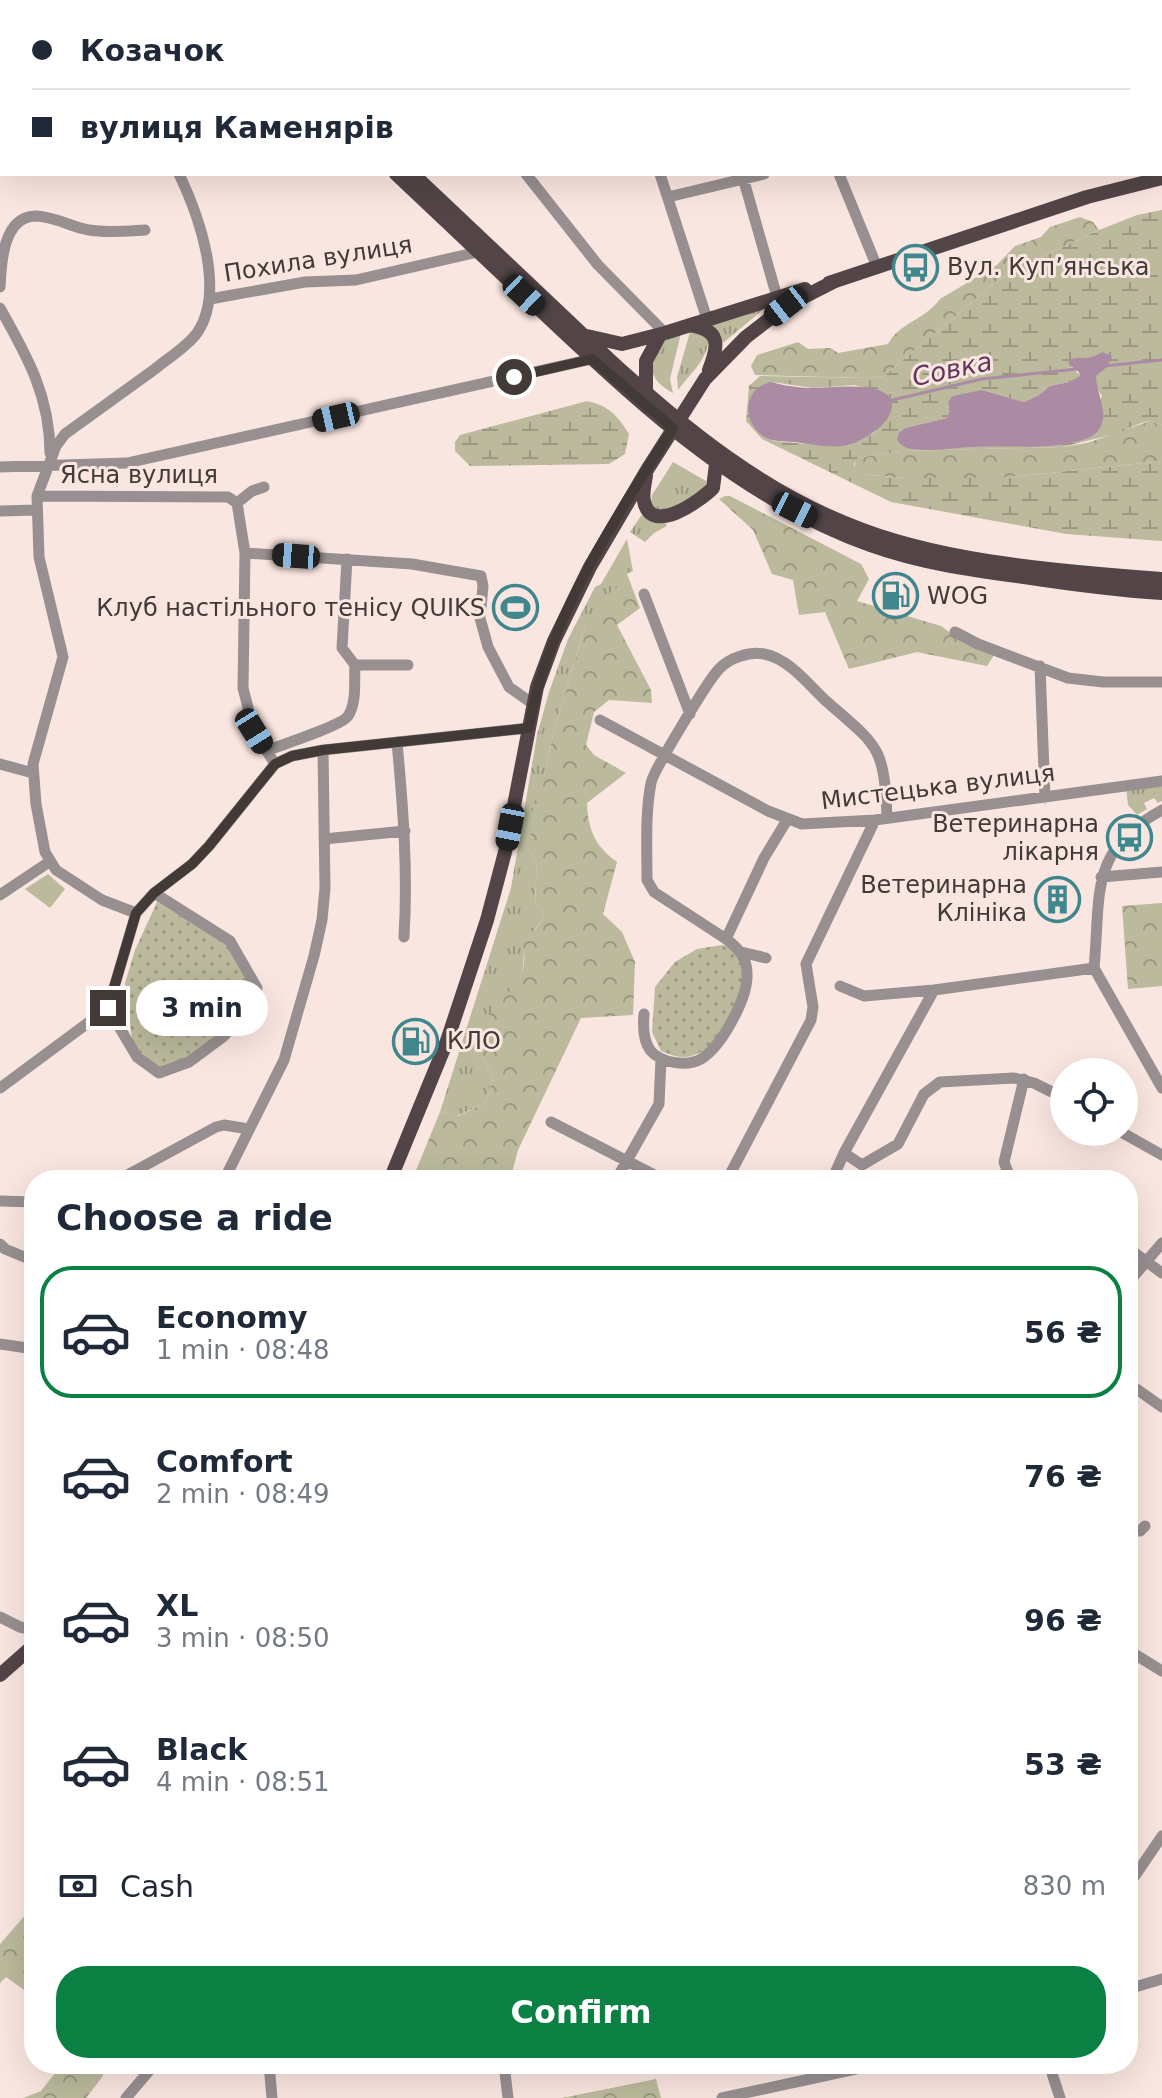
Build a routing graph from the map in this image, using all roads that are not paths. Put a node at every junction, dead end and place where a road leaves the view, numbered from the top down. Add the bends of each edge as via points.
1 (180, 176) edge
2 (398, 176) edge
3 (415, 176) edge
4 (528, 176) edge
5 (661, 176) edge
6 (840, 176) edge
7 (743, 177) edge
8 (1162, 178) edge
9 (668, 197) junction
10 (145, 230) dead end
11 (478, 252) junction
12 (877, 267) junction
13 (835, 281) junction
14 (0, 287) edge
15 (777, 297) junction
16 (210, 299) junction
17 (0, 308) edge
18 (707, 319) junction
19 (689, 325) junction
20 (662, 334) junction
21 (582, 335) junction
22 (592, 359) junction
23 (705, 379) junction
24 (646, 392) junction
25 (676, 423) junction
26 (716, 464) junction
27 (50, 465) junction
28 (0, 467) edge
29 (647, 470) junction
30 (264, 487) dead end
31 (37, 496) junction
32 (237, 503) junction
33 (36, 510) junction
34 (0, 511) edge
35 (245, 553) junction
36 (347, 559) junction
37 (1162, 579) edge
38 (1162, 593) edge
39 (644, 594) dead end
40 (955, 632) dead end
41 (355, 665) junction
42 (408, 665) dead end
43 (1040, 666) junction
44 (1162, 682) edge
45 (533, 704) junction
46 (690, 714) junction
47 (600, 720) dead end
48 (529, 728) junction
49 (397, 742) junction
50 (323, 750) junction
51 (266, 751) junction
52 (665, 754) junction
53 (0, 764) edge
54 (275, 764) junction
55 (33, 773) junction
56 (1162, 781) edge
57 (1045, 798) junction
58 (1162, 810) edge
59 (881, 818) junction
60 (787, 820) junction
61 (405, 831) junction
62 (324, 839) junction
63 (49, 862) junction
64 (1162, 872) edge
65 (1101, 877) junction
66 (154, 893) junction
67 (0, 895) edge
68 (136, 913) junction
69 (404, 937) dead end
70 (726, 939) junction
71 (741, 952) junction
72 (766, 958) dead end
73 (1094, 968) junction
74 (840, 986) dead end
75 (934, 990) junction
76 (108, 1008) junction
77 (644, 1014) dead end
78 (661, 1059) junction
79 (1024, 1079) junction
80 (0, 1088) edge
81 (1162, 1088) edge
82 (1050, 1091) edge
83 (551, 1122) dead end
84 (249, 1129) junction
85 (1138, 1142) edge
86 (844, 1153) junction
87 (1162, 1155) edge
88 (626, 1162) junction
89 (136, 1170) edge
90 (229, 1170) edge
91 (394, 1170) edge
92 (622, 1170) edge
93 (643, 1170) edge
94 (732, 1170) edge
95 (836, 1170) edge
96 (1007, 1170) edge
97 (0, 1201) edge
98 (24, 1202) edge
99 (1162, 1243) edge
100 (0, 1244) edge
101 (1138, 1255) edge
102 (24, 1257) edge
103 (1148, 1262) junction
104 (1138, 1272) edge
105 (1162, 1273) edge
106 (0, 1344) edge
107 (24, 1348) edge
108 (1138, 1390) edge
109 (1162, 1407) edge
110 (1145, 1526) dead end
111 (1138, 1531) edge
112 (0, 1617) edge
113 (24, 1628) edge
114 (24, 1654) edge
115 (1138, 1656) edge
116 (1162, 1671) edge
117 (0, 1675) edge
118 (1160, 1843) edge
119 (1138, 1873) edge
120 (1162, 1979) edge
121 (1138, 1986) edge
122 (146, 2074) edge
123 (270, 2074) edge
124 (505, 2074) edge
125 (833, 2074) edge
126 (1052, 2074) edge
127 (126, 2098) edge
128 (272, 2098) edge
129 (508, 2098) edge
130 (722, 2098) edge
131 (1060, 2098) edge

1 - 16 street via 202,232
2 - 11 main road
3 - 21 main road
4 - 20 street via 598,265
5 - 9 street
6 - 12 street
7 - 9 street
7 - 15 street
8 - 12 main road via 1087,197
9 - 18 street
10 - 14 street via 88,230 34,216 22,219 9,233
11 - 16 street, Похила вулиця via 356,280 305,282
11 - 22 main road
12 - 13 main road
13 - 15 main road
13 - 23 main road via 786,306
15 - 18 main road
16 - 27 street via 196,335 65,434
17 - 27 street via 40,383
18 - 19 main road
19 - 20 main road
19 - 23 main road via 703,327 716,343
20 - 21 main road via 622,344
20 - 24 main road via 646,361
21 - 24 main road
22 - 25 main road
22 - 27 street via 127,463
23 - 25 main road
24 - 25 main road
25 - 26 main road
25 - 29 main road
25 - 37 main road via 741,469 863,530 976,558
26 - 29 main road via 713,488 669,516 646,507
26 - 38 main road via 810,518 903,556
27 - 28 street
27 - 31 street
29 - 45 main road via 573,600
30 - 32 street
31 - 32 street, Ясна вулиця via 228,497
31 - 33 street
32 - 35 street, Ясна вулиця
33 - 34 street
33 - 55 street via 39,557 63,657
35 - 36 street
35 - 51 street, Ясна вулиця via 243,688 254,731
36 - 41 street via 342,648
36 - 45 street via 481,576 485,639 509,687
39 - 46 street
40 - 43 street
41 - 42 street
41 - 51 street via 347,720
43 - 44 street via 1068,678
43 - 57 street
45 - 48 main road
46 - 52 street
46 - 59 street via 720,668 732,661 764,654 782,661 874,745 885,777
47 - 52 street, Мистецька вулиця
48 - 49 street
48 - 91 main road via 487,920 447,1041
49 - 50 street
49 - 61 street
50 - 54 street
50 - 62 street
51 - 54 street, Ясна вулиця
52 - 60 street, Мистецька вулиця
52 - 70 street via 651,779 647,880 654,892
53 - 55 street
54 - 66 street via 209,846
55 - 63 street
56 - 57 street, Мистецька вулиця
57 - 59 street, Мистецька вулиця
58 - 65 street via 1119,841
59 - 60 street, Мистецька вулиця via 818,825
59 - 94 street via 806,964 811,1020
60 - 70 street
61 - 62 street
61 - 69 street
62 - 84 street via 322,920 308,982 284,1060
63 - 67 street
63 - 68 street via 102,900
64 - 65 street
65 - 73 street
66 - 68 street
66 - 76 street via 230,941 257,988 254,1005 189,1062 159,1073 137,1057
68 - 76 street
70 - 71 street
71 - 72 street
71 - 78 street via 748,974 743,996 717,1045 693,1062
73 - 75 street
73 - 81 street
74 - 75 street via 864,996
75 - 86 street
76 - 80 street
77 - 78 street via 645,1039
78 - 88 street via 659,1104
79 - 82 street
79 - 86 street via 940,1082 924,1094 898,1144 862,1165
79 - 96 street via 1004,1162
83 - 88 street
84 - 89 street via 216,1127
84 - 90 street
85 - 87 street
86 - 95 street
88 - 92 street
88 - 93 street
97 - 98 street
99 - 103 street
100 - 102 street
101 - 103 street
103 - 104 street
103 - 105 street
106 - 107 street
108 - 109 street
110 - 111 street
112 - 113 street
114 - 117 main road
115 - 116 street
118 - 119 street
120 - 121 street
122 - 127 street
123 - 128 street
124 - 129 street
125 - 130 street
126 - 131 street

